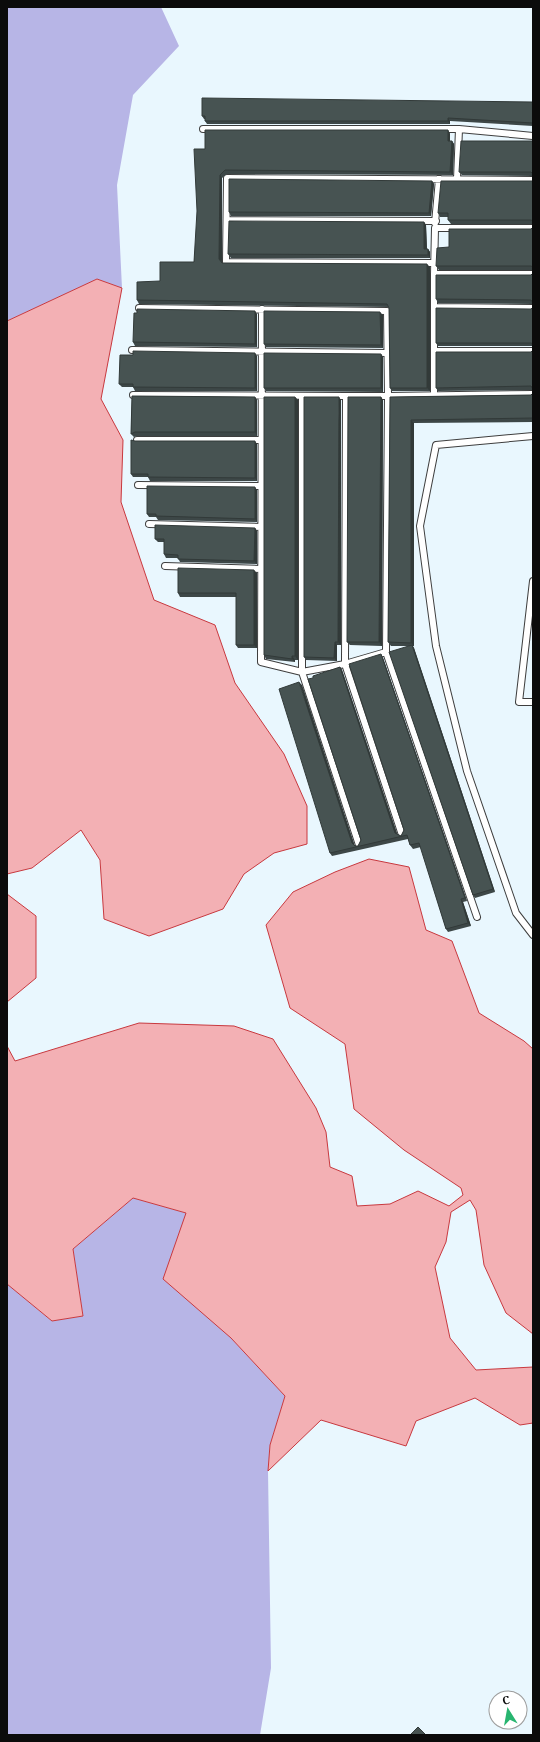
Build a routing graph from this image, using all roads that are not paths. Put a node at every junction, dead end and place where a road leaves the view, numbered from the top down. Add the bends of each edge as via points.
1 (203, 129) dead end
2 (459, 129) junction
3 (533, 136) edge
4 (439, 179) junction
5 (456, 179) junction
6 (533, 180) edge
7 (226, 220) junction
8 (435, 224) junction
9 (533, 228) edge
10 (434, 263) junction
11 (434, 274) junction
12 (533, 274) edge
13 (434, 307) junction
14 (139, 308) edge
15 (533, 308) edge
16 (262, 309) junction
17 (132, 350) edge
18 (262, 351) junction
19 (434, 351) junction
20 (533, 351) edge
21 (387, 353) junction
22 (533, 394) edge
23 (133, 395) edge
24 (434, 395) junction
25 (262, 396) junction
26 (302, 396) junction
27 (346, 396) junction
28 (388, 396) junction
29 (533, 436) edge
30 (137, 440) edge
31 (262, 440) junction
32 (138, 485) dead end
33 (261, 486) junction
34 (148, 524) dead end
35 (261, 527) junction
36 (165, 566) dead end
37 (260, 569) junction
38 (533, 581) edge
39 (386, 652) junction
40 (345, 664) junction
41 (302, 672) junction
42 (533, 702) edge
43 (402, 836) edge
44 (359, 845) edge
45 (477, 916) dead end
46 (533, 935) edge

1 - 2 lane
2 - 3 lane
2 - 5 lane
4 - 5 lane
4 - 7 lane via 227,178
4 - 8 lane
5 - 6 lane
7 - 8 lane
7 - 10 lane via 226,262
8 - 9 lane
8 - 10 lane
10 - 11 lane
11 - 12 lane
11 - 13 lane
13 - 15 lane
13 - 19 lane
14 - 16 lane
16 - 18 lane
16 - 21 lane via 387,311
17 - 18 lane
18 - 21 lane
18 - 25 lane
19 - 20 lane
19 - 24 lane
21 - 28 lane
22 - 24 lane
23 - 25 lane
24 - 28 lane
25 - 26 lane
25 - 31 lane
26 - 27 lane
26 - 41 lane
27 - 28 lane
27 - 40 lane
28 - 39 lane
29 - 46 lane via 436,445 420,526 436,646 467,771 516,914
30 - 31 lane
31 - 33 lane
32 - 33 lane
33 - 35 lane
34 - 35 lane
35 - 37 lane
36 - 37 lane
37 - 41 lane via 261,662
38 - 42 lane via 519,702
39 - 40 lane
39 - 45 lane
40 - 41 lane
40 - 43 lane
41 - 44 lane

